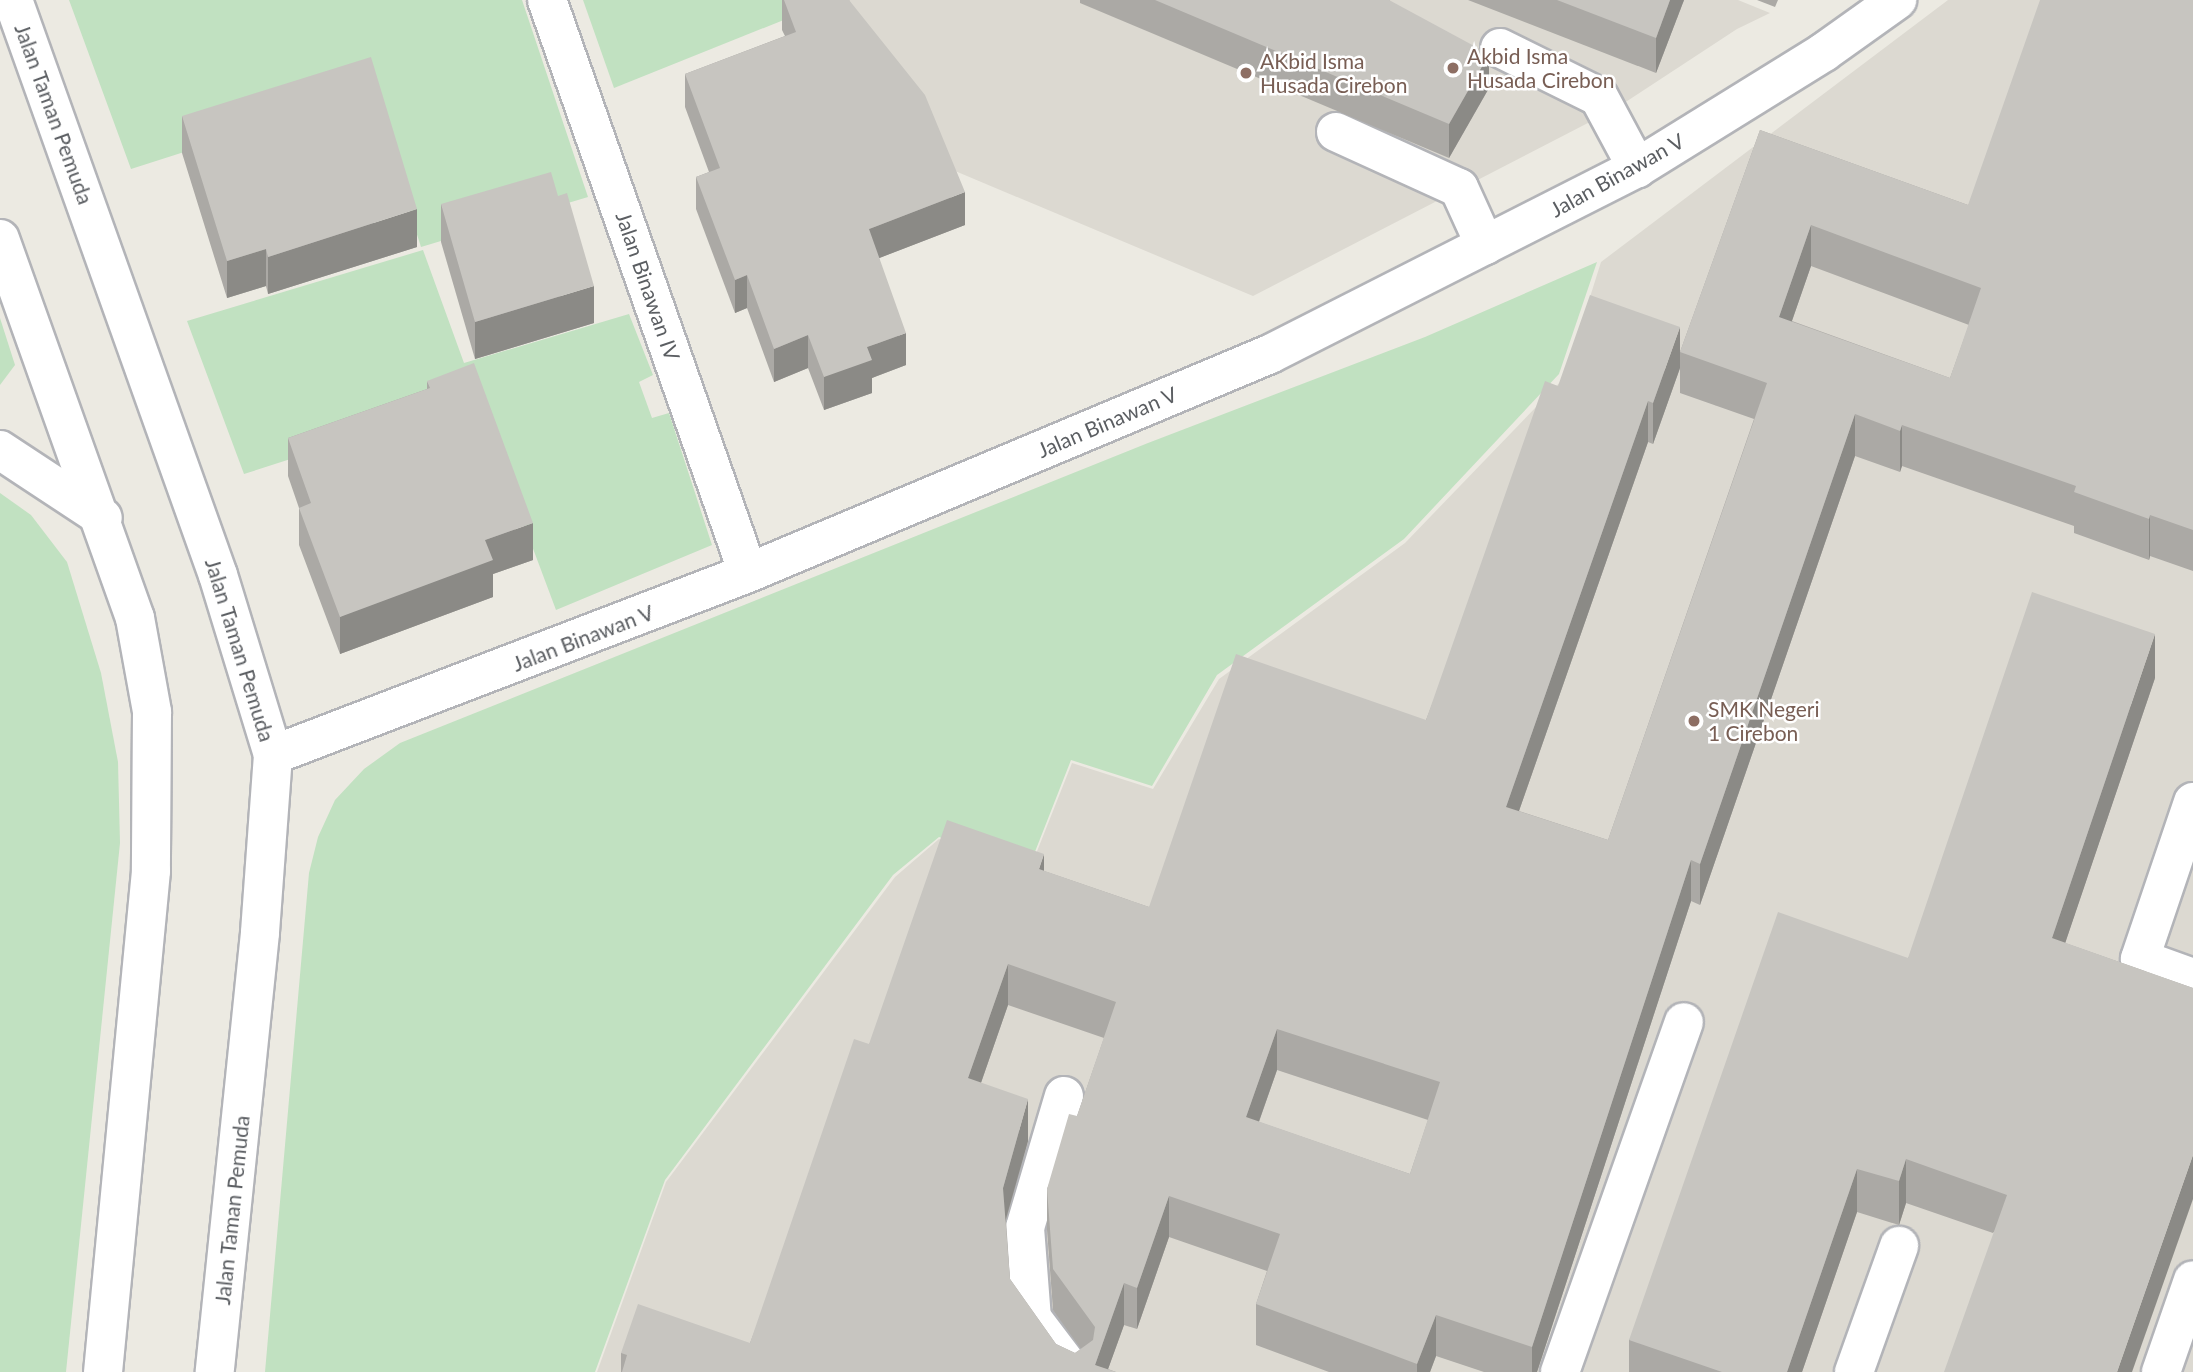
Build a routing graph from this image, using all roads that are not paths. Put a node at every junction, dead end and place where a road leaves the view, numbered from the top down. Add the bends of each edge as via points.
1 (13, 0) edge
2 (548, 0) edge
3 (1897, 0) edge
4 (1500, 48) dead end
5 (1336, 132) dead end
6 (1637, 168) junction
7 (0, 239) edge
8 (1485, 244) junction
9 (0, 450) edge
10 (103, 518) junction
11 (748, 573) junction
12 (273, 755) junction
13 (2193, 803) edge
14 (2193, 978) edge
15 (1684, 1023) dead end
16 (1064, 1096) dead end
17 (1899, 1246) dead end
18 (2193, 1280) edge
19 (103, 1372) edge
20 (215, 1372) edge
21 (1073, 1372) edge
22 (1560, 1372) edge
23 (1854, 1372) edge
24 (2161, 1372) edge

1 - 12 street, Jalan Taman Pemuda via 218,575
2 - 11 street, Jalan Binawan IV
3 - 6 street, Jalan Binawan V via 1824,52
4 - 6 street via 1599,97
5 - 8 street via 1459,188
6 - 8 street, Jalan Binawan V
7 - 10 street
8 - 11 street, Jalan Binawan V via 1269,354
9 - 10 street
10 - 19 street via 135,618 152,712 155,796
11 - 12 street, Jalan Binawan V
12 - 20 street, Jalan Taman Pemuda via 260,933
13 - 14 street via 2140,959
15 - 22 street
16 - 21 street via 1026,1228 1032,1318
17 - 23 street
18 - 24 street

